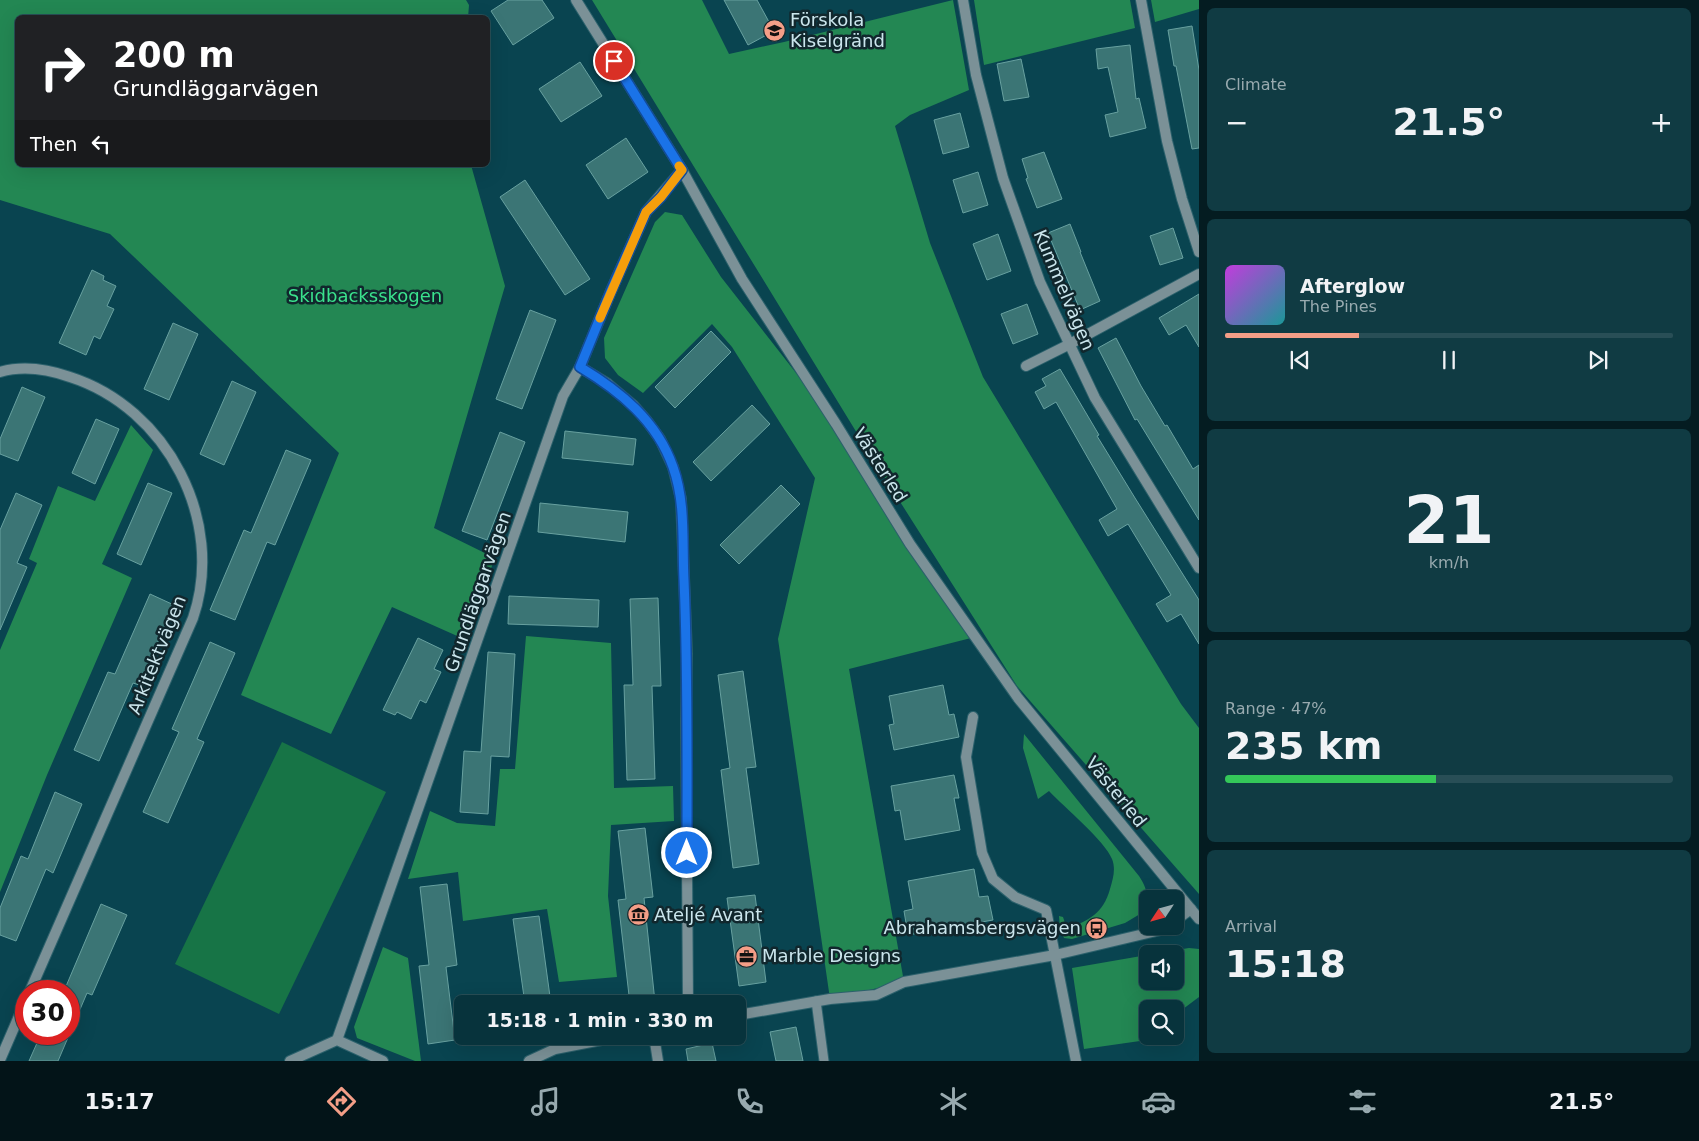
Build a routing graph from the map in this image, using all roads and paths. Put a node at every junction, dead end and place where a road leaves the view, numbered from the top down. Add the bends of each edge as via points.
1 (576, 0) edge
2 (963, 0) edge
3 (1141, 0) edge
4 (682, 170) junction
5 (1199, 252) edge
6 (1199, 274) edge
7 (1068, 345) junction
8 (1026, 366) dead end
9 (580, 367) junction
10 (0, 372) edge
11 (1199, 568) edge
12 (973, 717) dead end
13 (1195, 907) edge
14 (1184, 915) edge
15 (1199, 919) edge
16 (1141, 935) edge
17 (1055, 956) junction
18 (35, 980) edge
19 (688, 995) edge
20 (816, 1001) junction
21 (746, 1014) edge
22 (15, 1025) edge
23 (338, 1040) junction
24 (575, 1045) edge
25 (655, 1045) edge
26 (0, 1060) edge
27 (290, 1061) edge
28 (383, 1061) edge
29 (529, 1061) edge
30 (658, 1061) edge
31 (824, 1061) edge
32 (1076, 1061) edge

1 - 4 street, Västerled
2 - 7 street, Kummelvägen via 976,75 1003,178 1040,282
3 - 5 street via 1167,141
4 - 9 street, Grundläggarvägen via 646,212
4 - 13 street, Västerled via 742,279 910,544 1018,698
6 - 7 street
7 - 8 street
7 - 11 street, Kummelvägen via 1095,398
9 - 19 street via 608,384 647,421 673,467 681,499 687,654
9 - 23 street, Grundläggarvägen via 563,396
10 - 18 street, Arkitektvägen via 24,368 49,370 84,381 128,408 170,455 186,483 203,547 200,590 193,618
12 - 17 street via 966,757 982,853 993,879 1015,897 1046,910
13 - 14 street
13 - 15 street, Västerled
16 - 17 street
17 - 20 street via 904,982 876,995
17 - 32 street
20 - 21 street
20 - 31 lane
22 - 26 street
23 - 27 street
23 - 28 street
24 - 29 street via 554,1049
25 - 30 street

